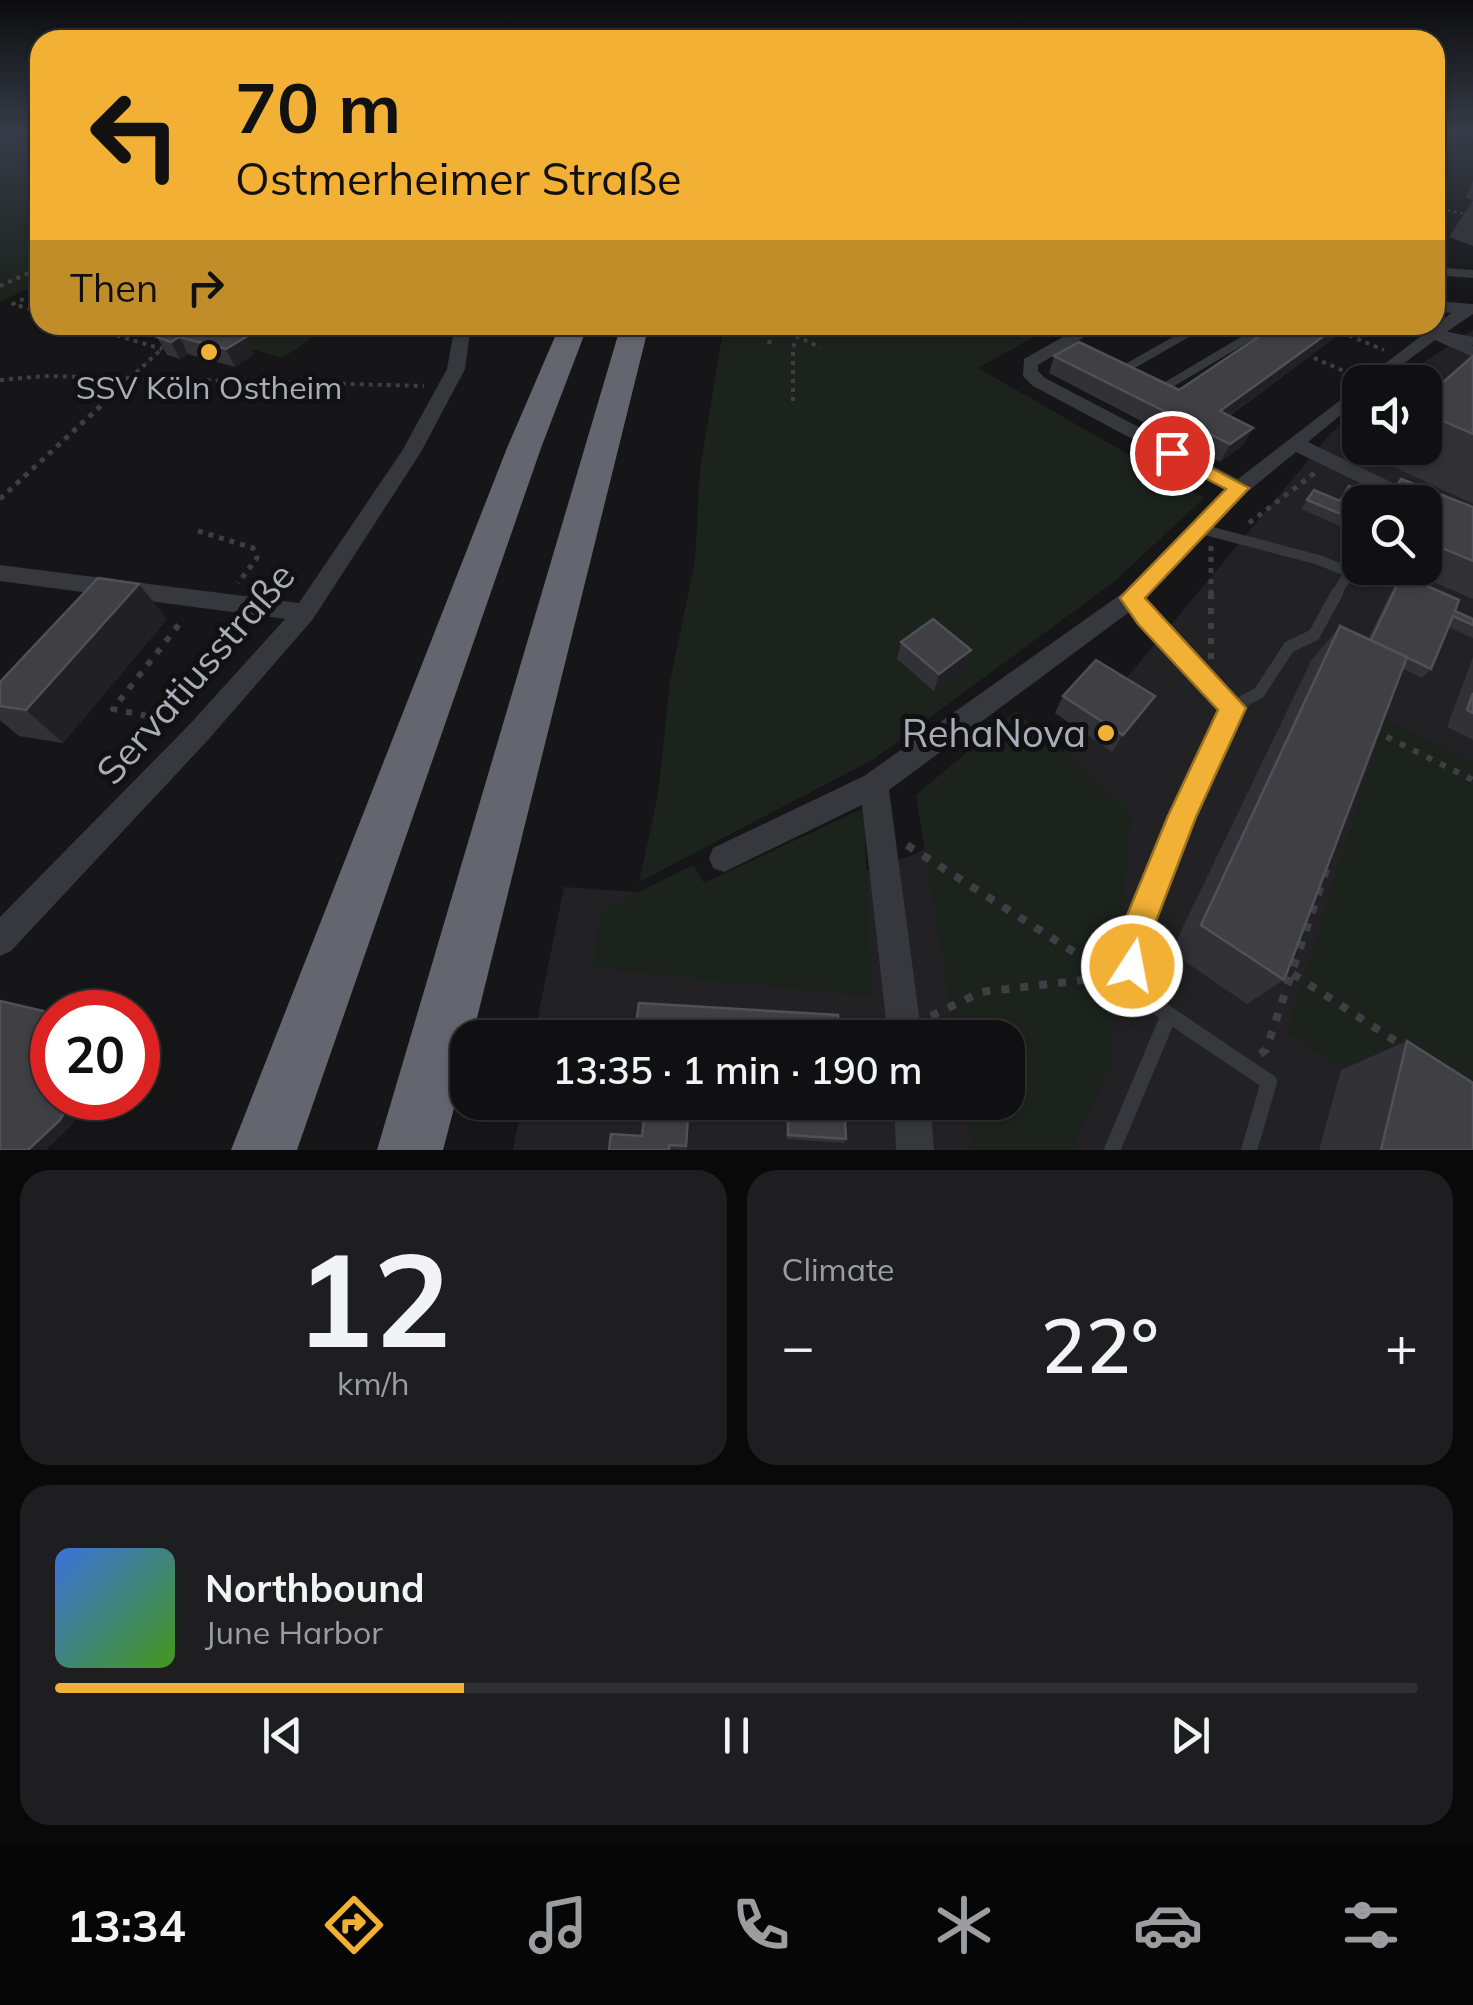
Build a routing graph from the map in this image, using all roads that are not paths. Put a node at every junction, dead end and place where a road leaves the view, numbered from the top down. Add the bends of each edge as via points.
1 (1445, 273) edge
2 (1473, 274) edge
3 (1469, 310) edge
4 (1445, 325) edge
5 (462, 335) edge
6 (570, 335) edge
7 (632, 335) edge
8 (1085, 335) edge
9 (1184, 335) edge
10 (1255, 335) edge
11 (1430, 335) edge
12 (1437, 335) edge
13 (1444, 335) edge
14 (1473, 340) edge
15 (1473, 352) edge
16 (1108, 363) edge
17 (1390, 365) edge
18 (1122, 370) junction
19 (1136, 376) edge
20 (1150, 382) edge
21 (1442, 396) edge
22 (1342, 405) edge
23 (1473, 409) edge
24 (1296, 444) junction
25 (1380, 485) edge
26 (1239, 488) junction
27 (1206, 537) junction
28 (0, 572) edge
29 (1132, 598) junction
30 (305, 613) junction
31 (1314, 635) junction
32 (1330, 642) edge
33 (1232, 708) junction
34 (874, 785) junction
35 (724, 858) dead end
36 (0, 940) edge
37 (1169, 1015) junction
38 (903, 1020) edge
39 (913, 1120) edge
40 (264, 1150) edge
41 (410, 1150) edge
42 (915, 1150) edge
43 (1112, 1150) edge
44 (1249, 1150) edge

1 - 2 street
3 - 4 street
5 - 30 street, Servatiusstraße via 456,369 411,452
6 - 40 highway
7 - 41 highway
8 - 26 street via 1030,363 1029,372
9 - 18 lane
10 - 20 lane via 1163,388
11 - 17 street
12 - 15 street
13 - 14 lane
16 - 18 lane
18 - 19 lane
21 - 23 lane
22 - 24 street
24 - 25 street
24 - 26 street
26 - 27 street
27 - 29 street
27 - 31 lane via 1348,572
28 - 30 street
29 - 33 lane
29 - 34 street
30 - 36 street, Servatiusstraße
31 - 32 lane
31 - 33 lane via 1289,646 1259,693
33 - 37 lane via 1132,942 1132,990
34 - 35 street
34 - 38 street
37 - 43 lane
37 - 44 lane via 1269,1082
39 - 42 street

